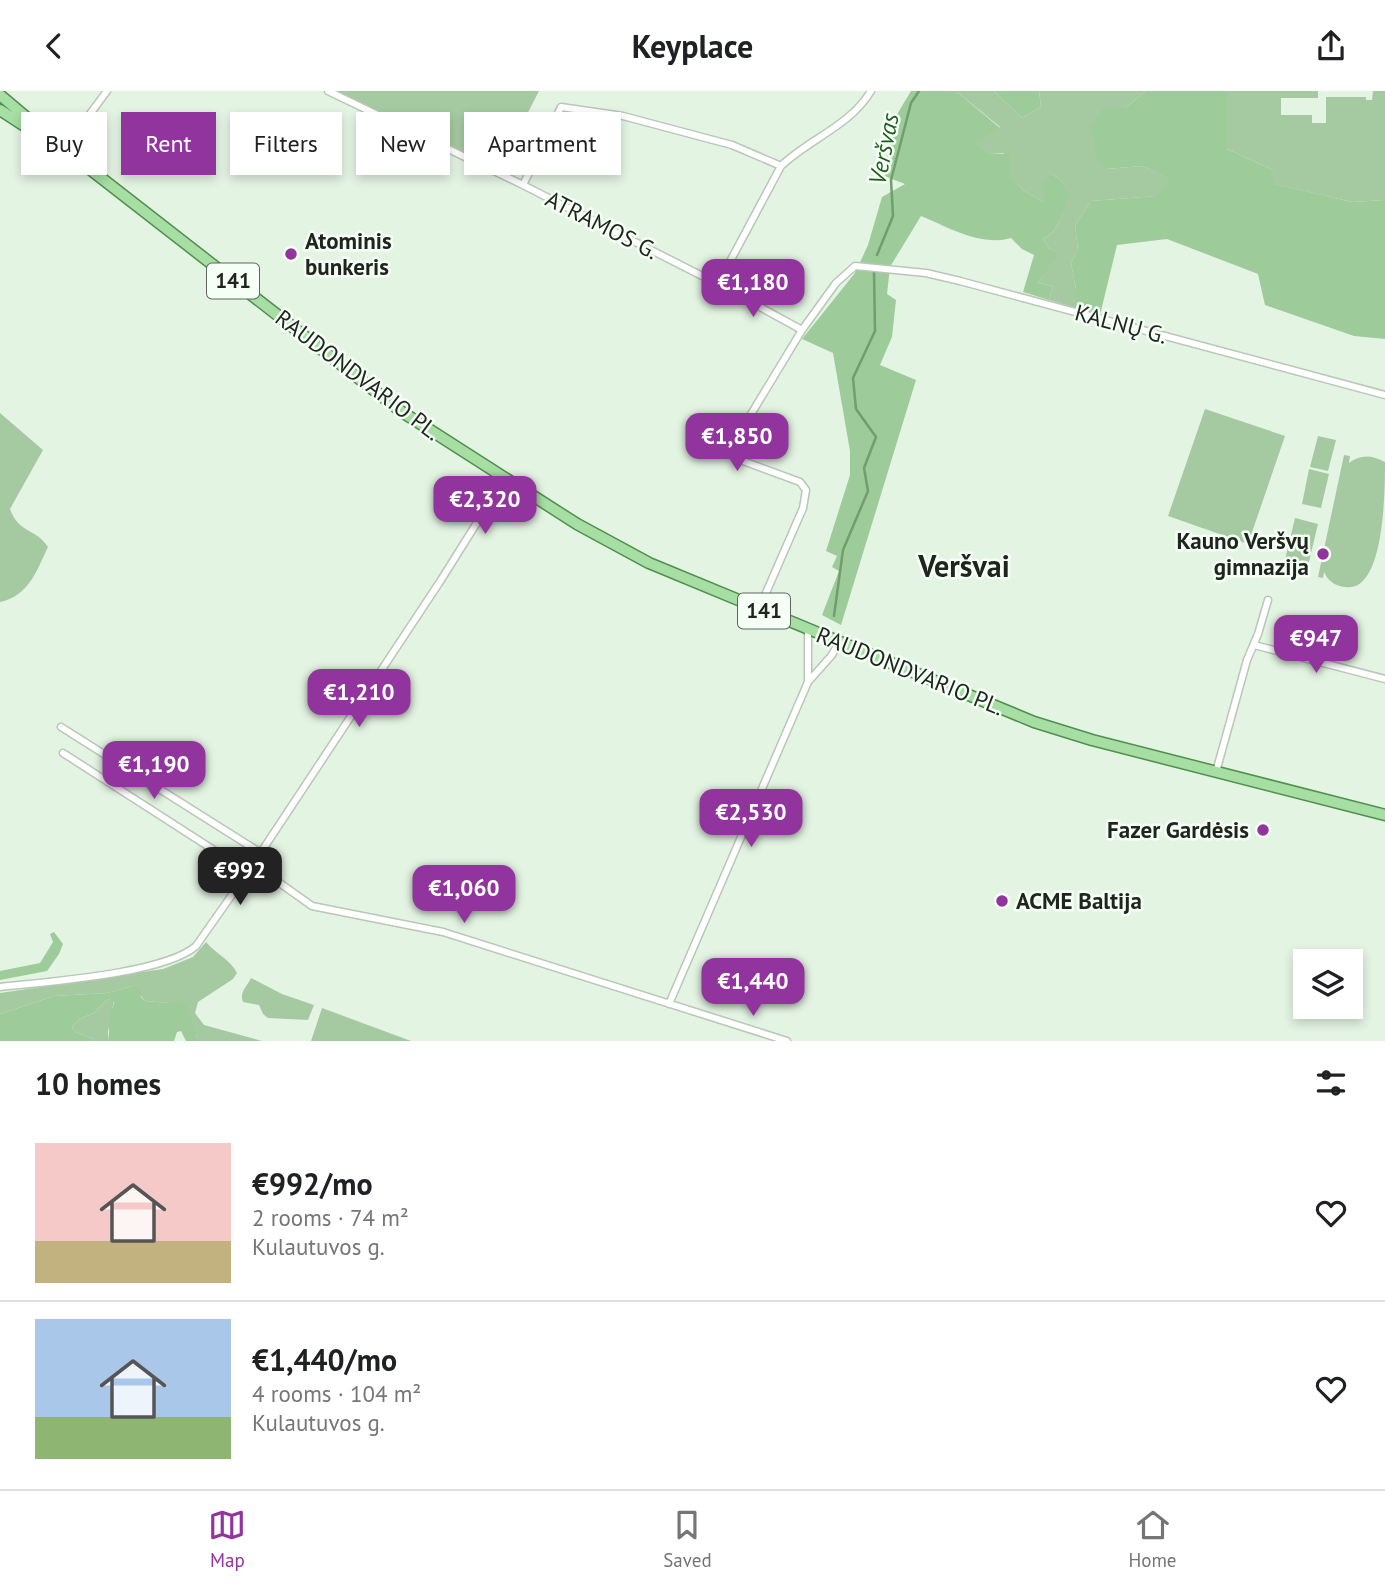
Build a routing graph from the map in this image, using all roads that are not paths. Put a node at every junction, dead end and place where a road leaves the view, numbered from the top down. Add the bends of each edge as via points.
1 (107, 91) edge
2 (328, 91) edge
3 (871, 91) edge
4 (0, 95) edge
5 (0, 110) edge
6 (91, 112) edge
7 (21, 113) edge
8 (21, 123) edge
9 (780, 166) junction
10 (97, 175) edge
11 (523, 185) junction
12 (718, 284) junction
13 (802, 330) junction
14 (1385, 395) edge
15 (505, 478) junction
16 (1268, 600) dead end
17 (760, 609) junction
18 (808, 629) junction
19 (839, 642) junction
20 (1254, 645) junction
21 (1385, 679) edge
22 (808, 682) junction
23 (61, 727) dead end
24 (63, 753) dead end
25 (1216, 772) junction
26 (1385, 815) edge
27 (261, 853) junction
28 (253, 864) junction
29 (248, 872) junction
30 (0, 988) edge
31 (670, 1004) junction
32 (787, 1041) edge

1 - 6 street
2 - 11 street, ATRAMOS G.
3 - 9 street via 848,119
4 - 7 main road, RAUDONDVARIO PL. / 141
5 - 8 main road, RAUDONDVARIO PL. / 141
9 - 11 street via 732,145 567,106 558,110
9 - 12 street
10 - 15 main road, RAUDONDVARIO PL. / 141 via 402,412
11 - 12 street, ATRAMOS G.
12 - 13 street, ATRAMOS G.
13 - 14 street, KALNŲ G. via 836,283 855,266 926,273
13 - 17 street via 732,449 735,458 800,482 806,490 803,508
15 - 17 main road, RAUDONDVARIO PL. / 141 via 628,552
15 - 27 street
16 - 20 street
17 - 18 main road, RAUDONDVARIO PL. / 141
18 - 19 main road, RAUDONDVARIO PL. / 141
18 - 22 street
19 - 22 street
19 - 25 main road, RAUDONDVARIO PL. / 141 via 1034,722
20 - 21 street
20 - 25 street
22 - 31 street
23 - 27 street
24 - 29 street
25 - 26 main road, RAUDONDVARIO PL. / 141
27 - 28 street
28 - 29 street
28 - 31 street via 312,906 443,932
29 - 30 street via 204,936 185,954 132,969
31 - 32 street

